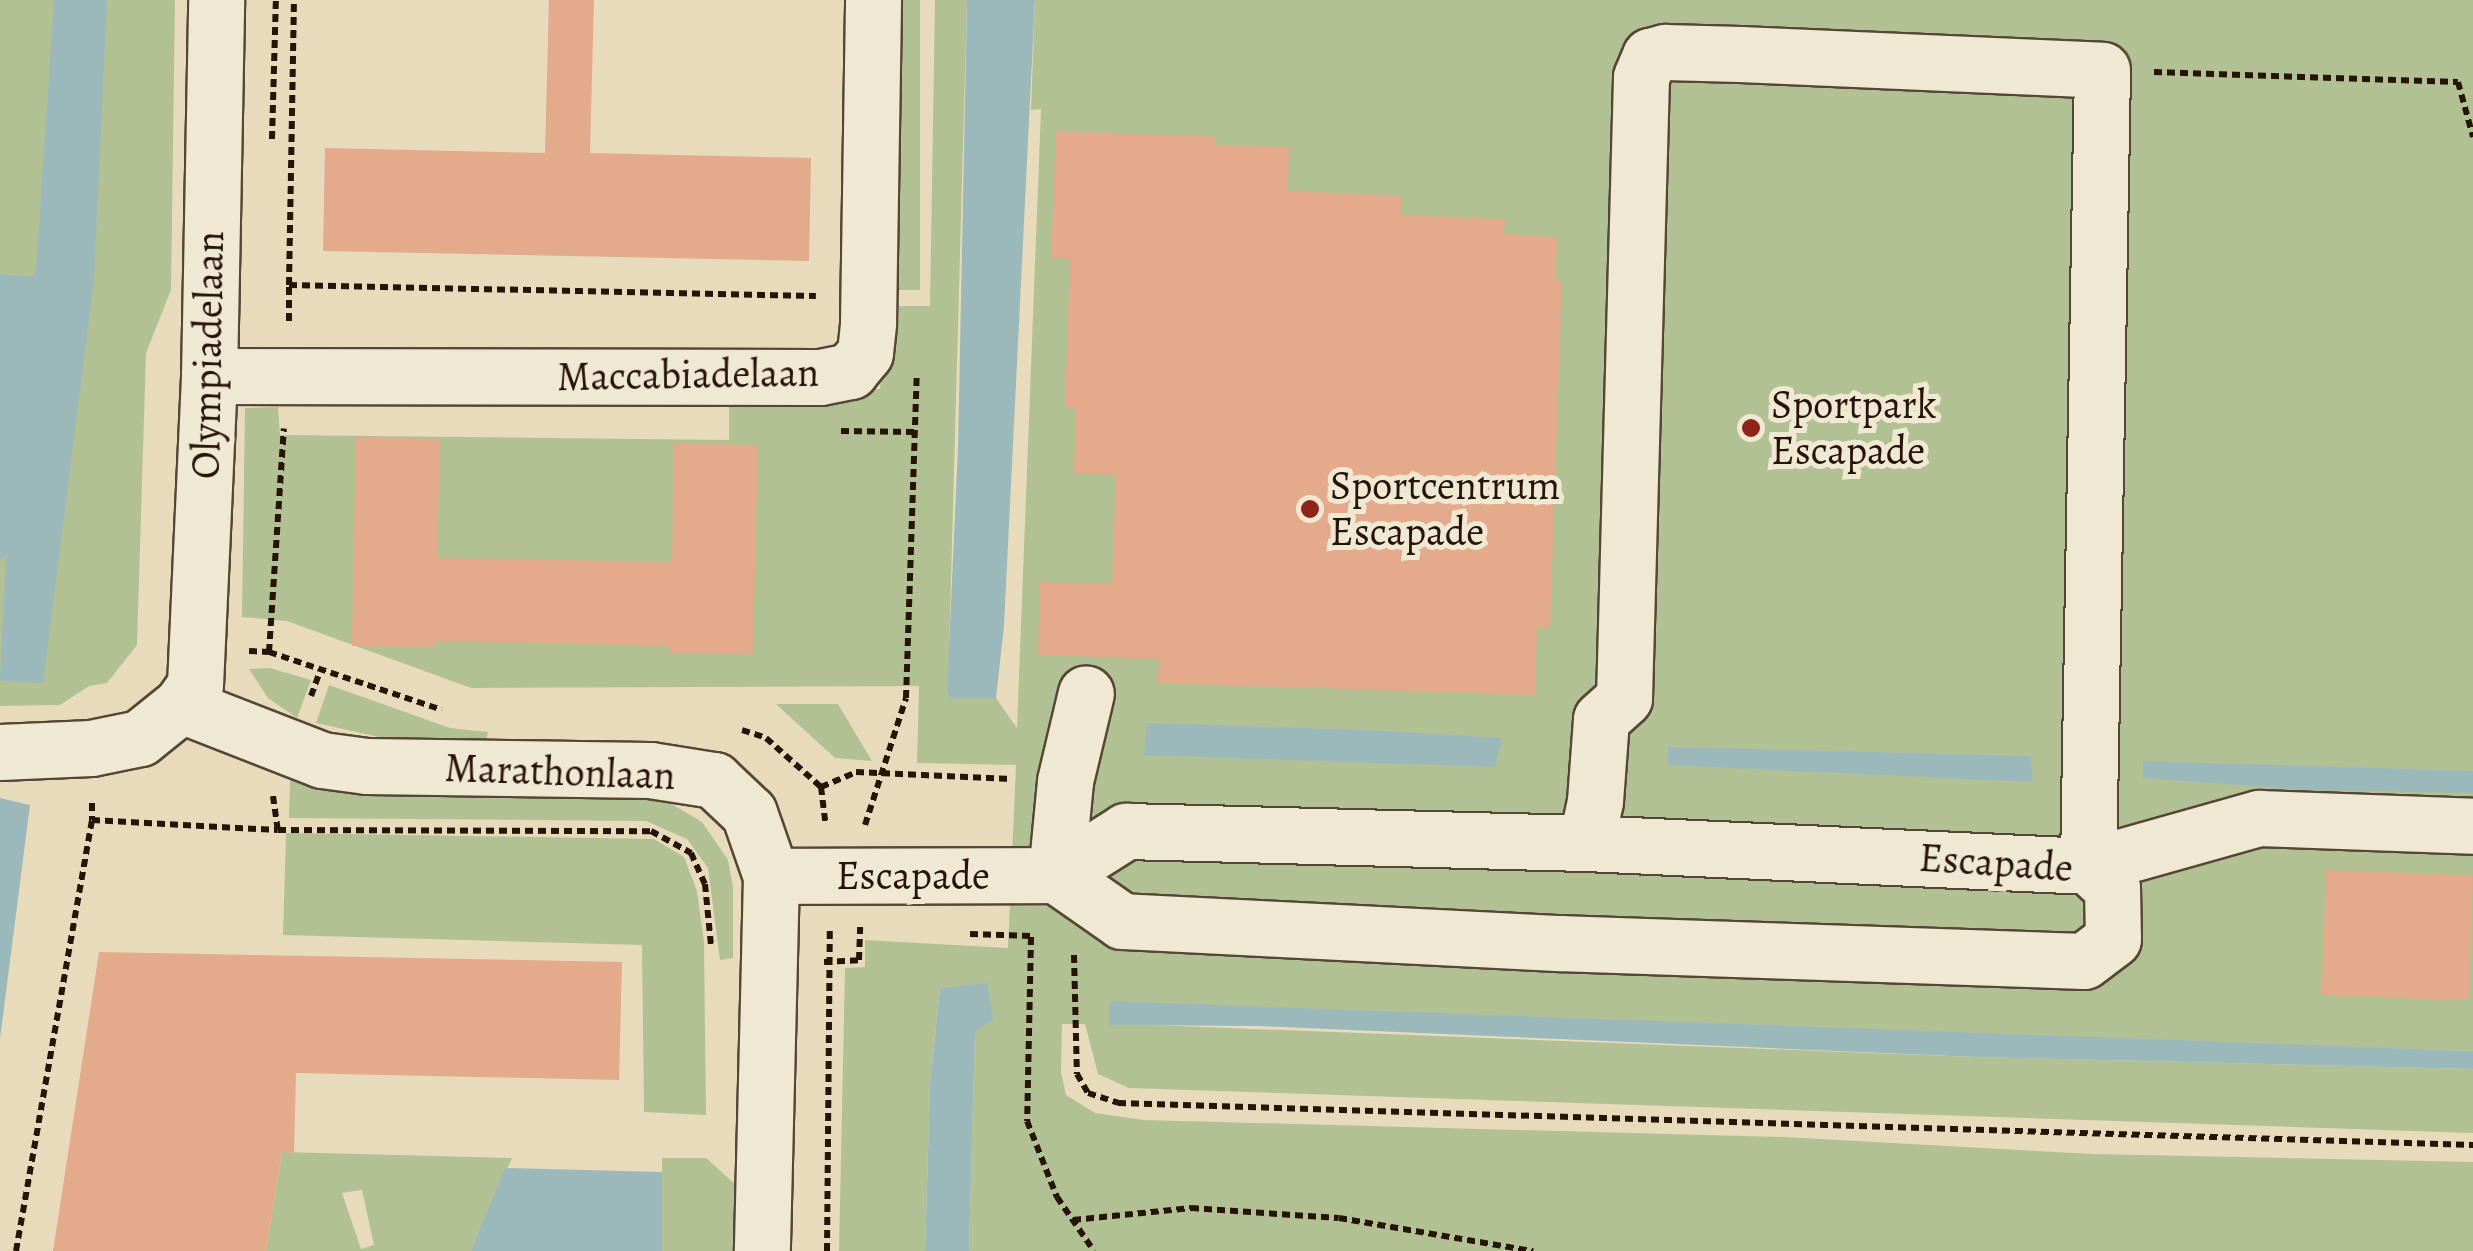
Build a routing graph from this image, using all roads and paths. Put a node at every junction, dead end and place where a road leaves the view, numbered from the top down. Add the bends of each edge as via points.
1 (216, 0) edge
2 (294, 0) edge
3 (872, 0) edge
4 (2102, 70) junction
5 (2473, 137) edge
6 (289, 285) dead end
7 (917, 355) dead end
8 (209, 376) junction
9 (1086, 693) dead end
10 (181, 705) junction
11 (92, 748) junction
12 (0, 752) edge
13 (882, 774) dead end
14 (92, 820) junction
15 (2473, 826) edge
16 (1586, 843) junction
17 (2088, 866) junction
18 (770, 876) junction
19 (1056, 876) junction
20 (860, 929) dead end
21 (1031, 937) dead end
22 (1074, 946) dead end
23 (712, 952) dead end
24 (2473, 1145) edge
25 (1073, 1220) junction
26 (16, 1251) edge
27 (762, 1251) edge
28 (827, 1251) edge
29 (1094, 1251) edge
30 (1533, 1251) edge

1 - 8 street, Olympiadelaan
2 - 6 path
3 - 8 street, Maccabiadelaan via 868,322 865,353 850,371 820,377
4 - 5 path via 2458,82
4 - 16 street via 1650,56 1641,77 1624,698 1601,719
4 - 17 street
7 - 13 path via 906,698
8 - 10 street, Olympiadelaan via 200,648 195,685
9 - 19 street via 1065,781
10 - 11 street via 140,738
10 - 18 street, Marathonlaan via 322,760 650,770 714,780 749,813
11 - 12 street
11 - 14 path
14 - 23 path via 278,830 651,831 691,853 705,884
14 - 26 path
15 - 17 street via 2259,818
16 - 17 street, Escapade
16 - 19 street, Escapade via 1126,831
17 - 19 street, Escapade via 2112,888 2113,939 2084,962 1122,921
18 - 19 street, Escapade
18 - 27 street, Marathonlaan
20 - 28 path via 859,960 828,962
21 - 25 path via 1026,1121
22 - 24 path via 1076,1074 1088,1093 1118,1103
25 - 29 path
25 - 30 path via 1191,1208 1339,1218

